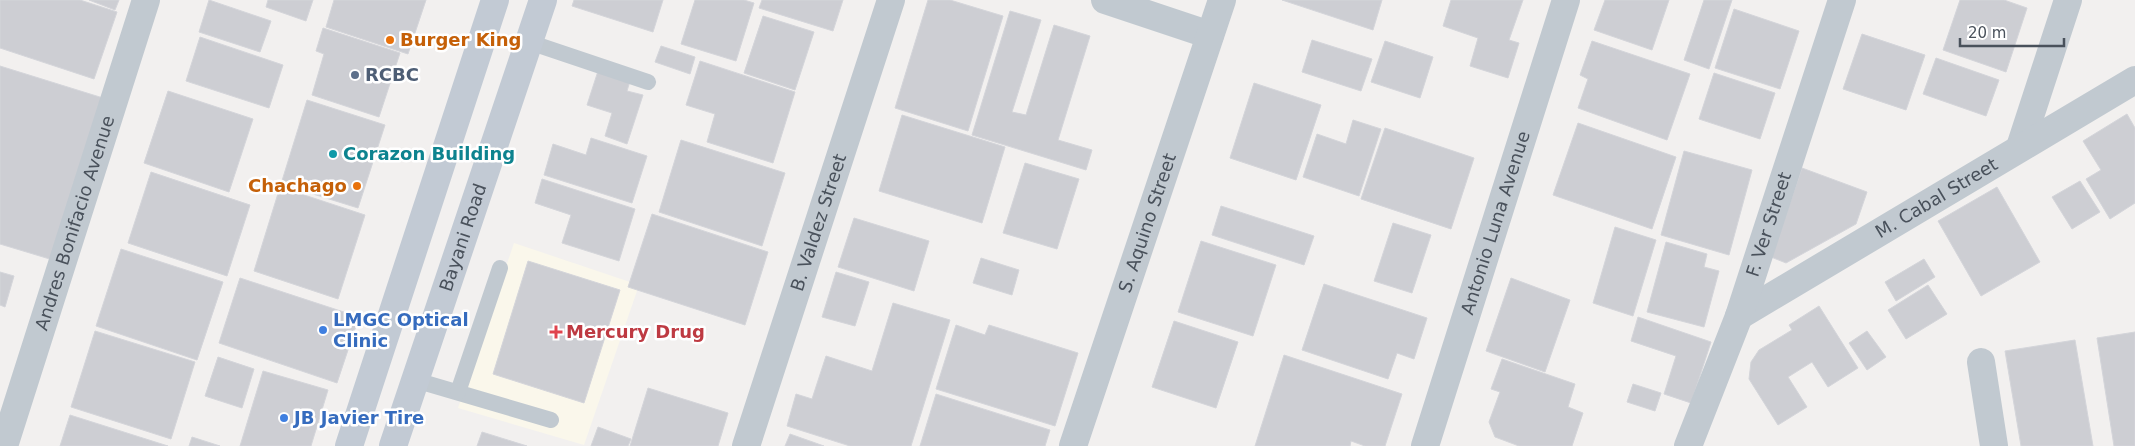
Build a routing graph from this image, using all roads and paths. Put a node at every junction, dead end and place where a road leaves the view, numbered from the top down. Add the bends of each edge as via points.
1 (146, 0) edge
2 (495, 0) edge
3 (543, 0) edge
4 (891, 0) edge
5 (1105, 0) edge
6 (1222, 0) edge
7 (1566, 0) edge
8 (1842, 0) edge
9 (2068, 0) edge
10 (1210, 36) junction
11 (529, 42) junction
12 (2135, 80) edge
13 (648, 82) dead end
14 (2020, 147) junction
15 (500, 268) dead end
16 (1740, 316) junction
17 (1981, 362) dead end
18 (415, 380) junction
19 (458, 392) junction
20 (551, 420) dead end
21 (4, 446) edge
22 (349, 446) edge
23 (393, 446) edge
24 (746, 446) edge
25 (1073, 446) edge
26 (1425, 446) edge
27 (1688, 446) edge
28 (1994, 446) edge

1 - 21 street, Andres Bonifacio Avenue
2 - 22 main road
3 - 11 main road, Bayani Road
4 - 24 street, B. Valdez Street
5 - 10 street
6 - 10 street, S. Aquino Street
7 - 26 street, Antonio Luna Avenue
8 - 16 street, F. Ver Street
9 - 14 street
10 - 25 street, S. Aquino Street
11 - 13 lane
11 - 18 main road, Bayani Road
12 - 14 street, M. Cabal Street
14 - 16 street, M. Cabal Street
15 - 19 lane
16 - 27 street, F. Ver Street
17 - 28 street
18 - 19 lane
18 - 23 main road, Bayani Road
19 - 20 lane

